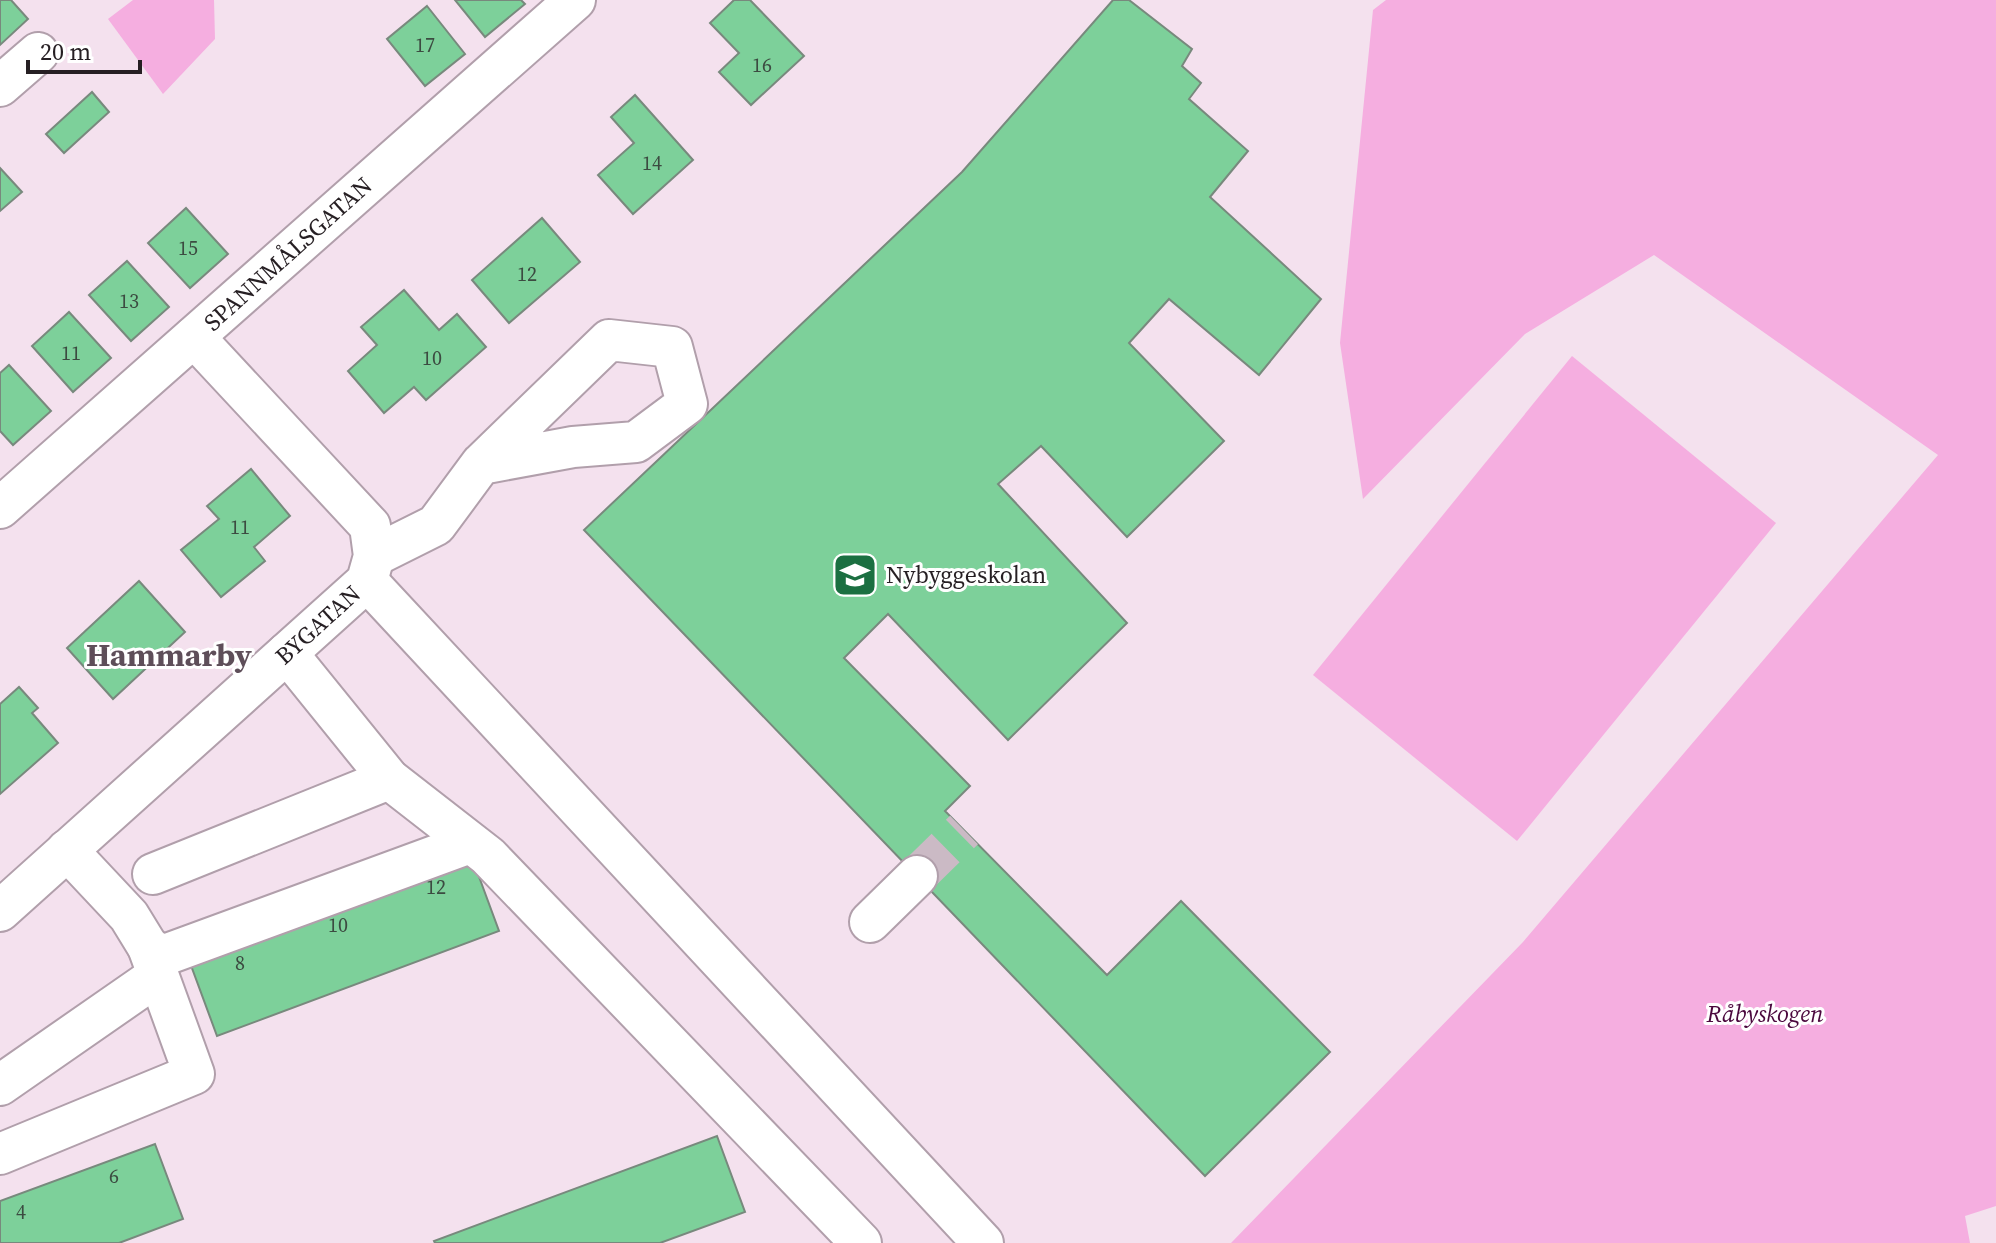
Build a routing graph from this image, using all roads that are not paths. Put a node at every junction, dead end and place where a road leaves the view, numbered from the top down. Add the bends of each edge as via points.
1 (575, 0) edge
2 (38, 53) dead end
3 (0, 86) edge
4 (194, 337) junction
5 (481, 464) junction
6 (0, 508) edge
7 (371, 569) junction
8 (287, 653) junction
9 (389, 779) junction
10 (470, 843) junction
11 (67, 850) junction
12 (153, 874) dead end
13 (917, 876) tunnel mouth
14 (0, 911) edge
15 (870, 922) dead end
16 (152, 962) junction
17 (0, 1085) edge
18 (0, 1154) edge
19 (861, 1243) edge
20 (983, 1243) edge

1 - 4 street, SPANNMÅLSGATAN
2 - 3 street
4 - 6 street, SPANNMÅLSGATAN
4 - 7 street, BYGATAN via 370,526
5 - 5 street via 636,442 687,404 672,347 609,340
5 - 7 street via 436,525
7 - 8 street, BYGATAN
7 - 20 street
8 - 9 street
8 - 11 street, BYGATAN
9 - 10 street
9 - 12 street
10 - 16 street
10 - 19 street
11 - 14 street, BYGATAN
11 - 16 street via 129,916
13 - 15 street
16 - 17 street
16 - 18 street via 194,1074

